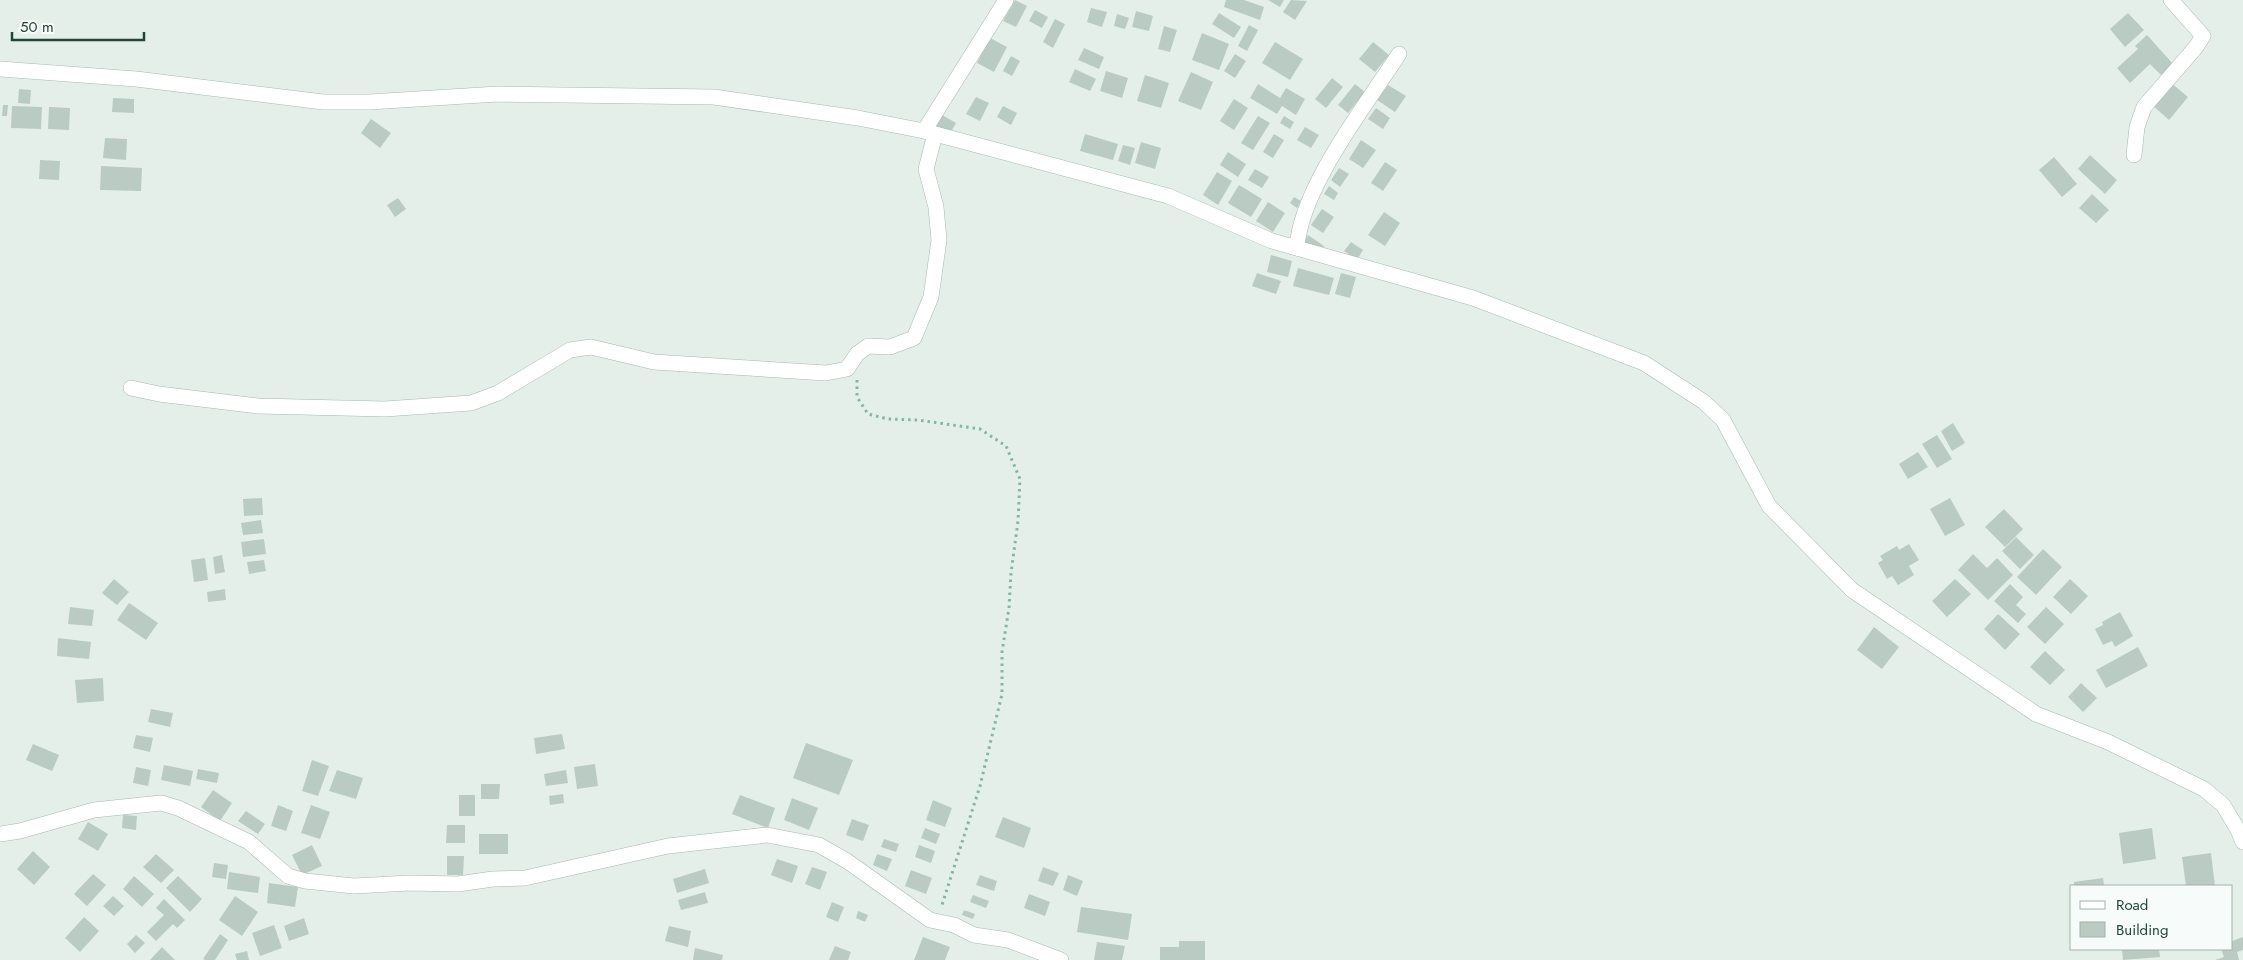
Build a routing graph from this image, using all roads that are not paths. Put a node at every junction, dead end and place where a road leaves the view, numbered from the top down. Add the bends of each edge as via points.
1 (1006, 0) edge
2 (2171, 0) edge
3 (1399, 54) dead end
4 (0, 69) edge
5 (930, 132) junction
6 (2134, 155) dead end
7 (1297, 248) junction
8 (130, 388) dead end
9 (0, 834) edge
10 (2243, 842) edge
11 (1061, 960) edge

1 - 5 street
2 - 6 street via 2203,36 2144,107 2137,127
3 - 7 street via 1316,186 1301,219
4 - 5 street via 136,79 323,102 498,94 714,97
5 - 7 street via 1168,196 1272,241
5 - 8 street via 926,169 936,208 939,240 928,306 914,338 890,347 868,346 857,354 847,369 826,373 654,362 590,347 570,350 498,393 471,402 385,409 258,406
7 - 10 street via 1473,298 1644,363 1704,402 1723,420 1769,506 1852,590 2036,714 2108,742 2204,789 2223,805
9 - 11 street via 94,810 161,803 249,842 288,876 354,886 458,884 526,878 668,846 767,835 819,845 930,920 954,925 974,935 1008,940

